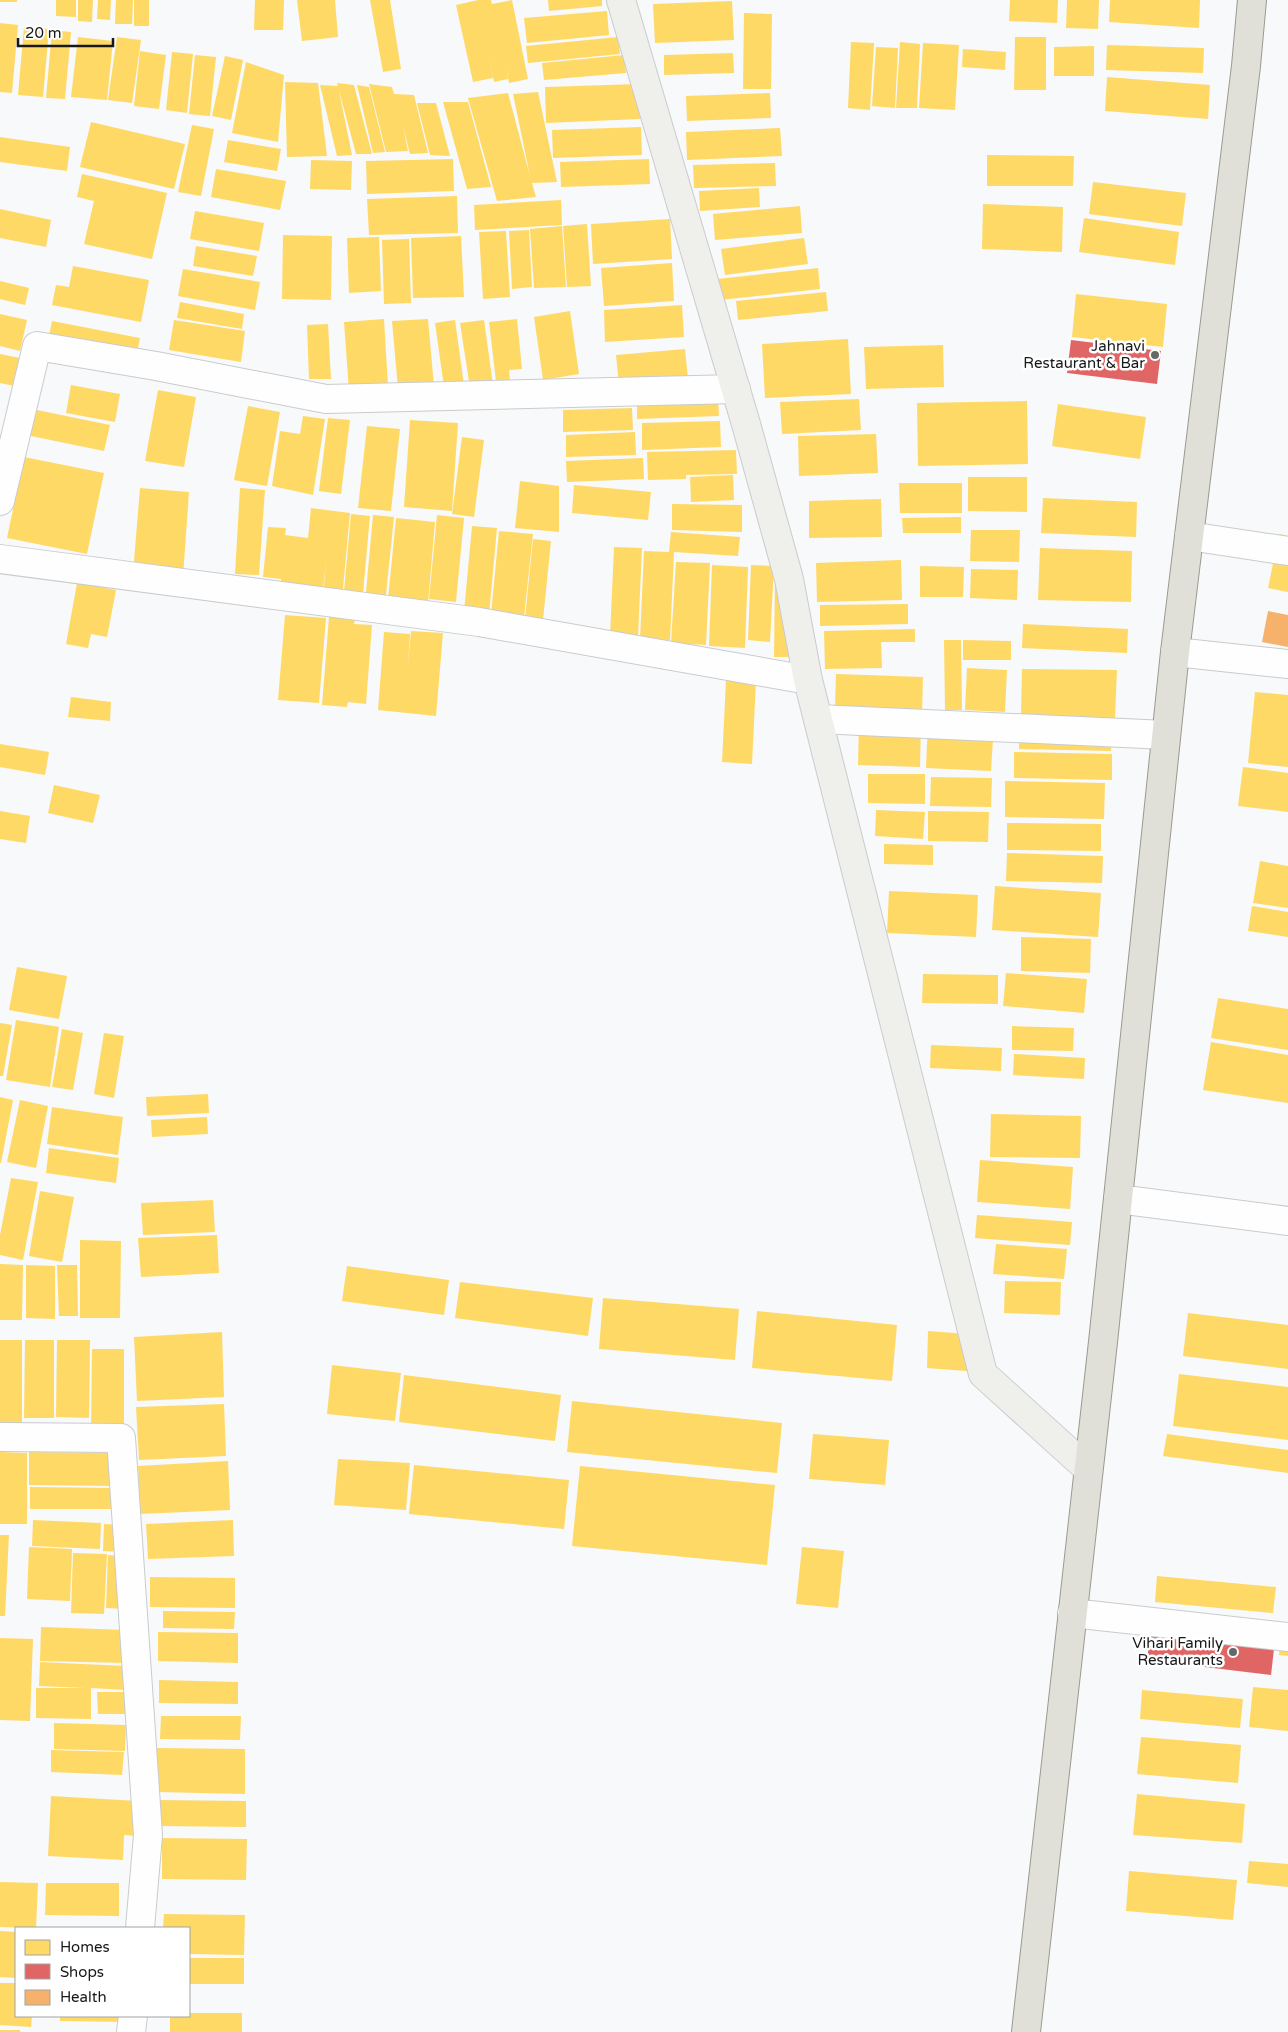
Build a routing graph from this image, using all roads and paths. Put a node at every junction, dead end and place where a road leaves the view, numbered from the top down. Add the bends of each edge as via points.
1 (621, 0) edge
2 (1252, 0) edge
3 (736, 390) junction
4 (0, 501) edge
5 (1189, 536) junction
6 (1288, 551) edge
7 (0, 559) edge
8 (1175, 652) junction
9 (1288, 664) edge
10 (808, 680) junction
11 (818, 720) junction
12 (1166, 735) junction
13 (1118, 1200) junction
14 (1288, 1221) edge
15 (0, 1437) edge
16 (1088, 1469) junction
17 (1072, 1613) junction
18 (1288, 1637) edge
19 (140, 1927) edge
20 (133, 2017) edge
21 (131, 2032) edge
22 (1026, 2032) edge

1 - 3 main road
2 - 5 main road
3 - 4 street via 326,399 37,346
3 - 10 main road via 789,579
5 - 6 street
5 - 8 main road
7 - 10 street via 479,622
8 - 9 street
8 - 12 main road
10 - 11 main road
11 - 12 street
11 - 16 main road via 983,1374
12 - 13 main road
13 - 14 street
13 - 16 main road
15 - 19 street via 121,1438 148,1835
16 - 17 main road
17 - 18 street
17 - 22 main road
20 - 21 street

